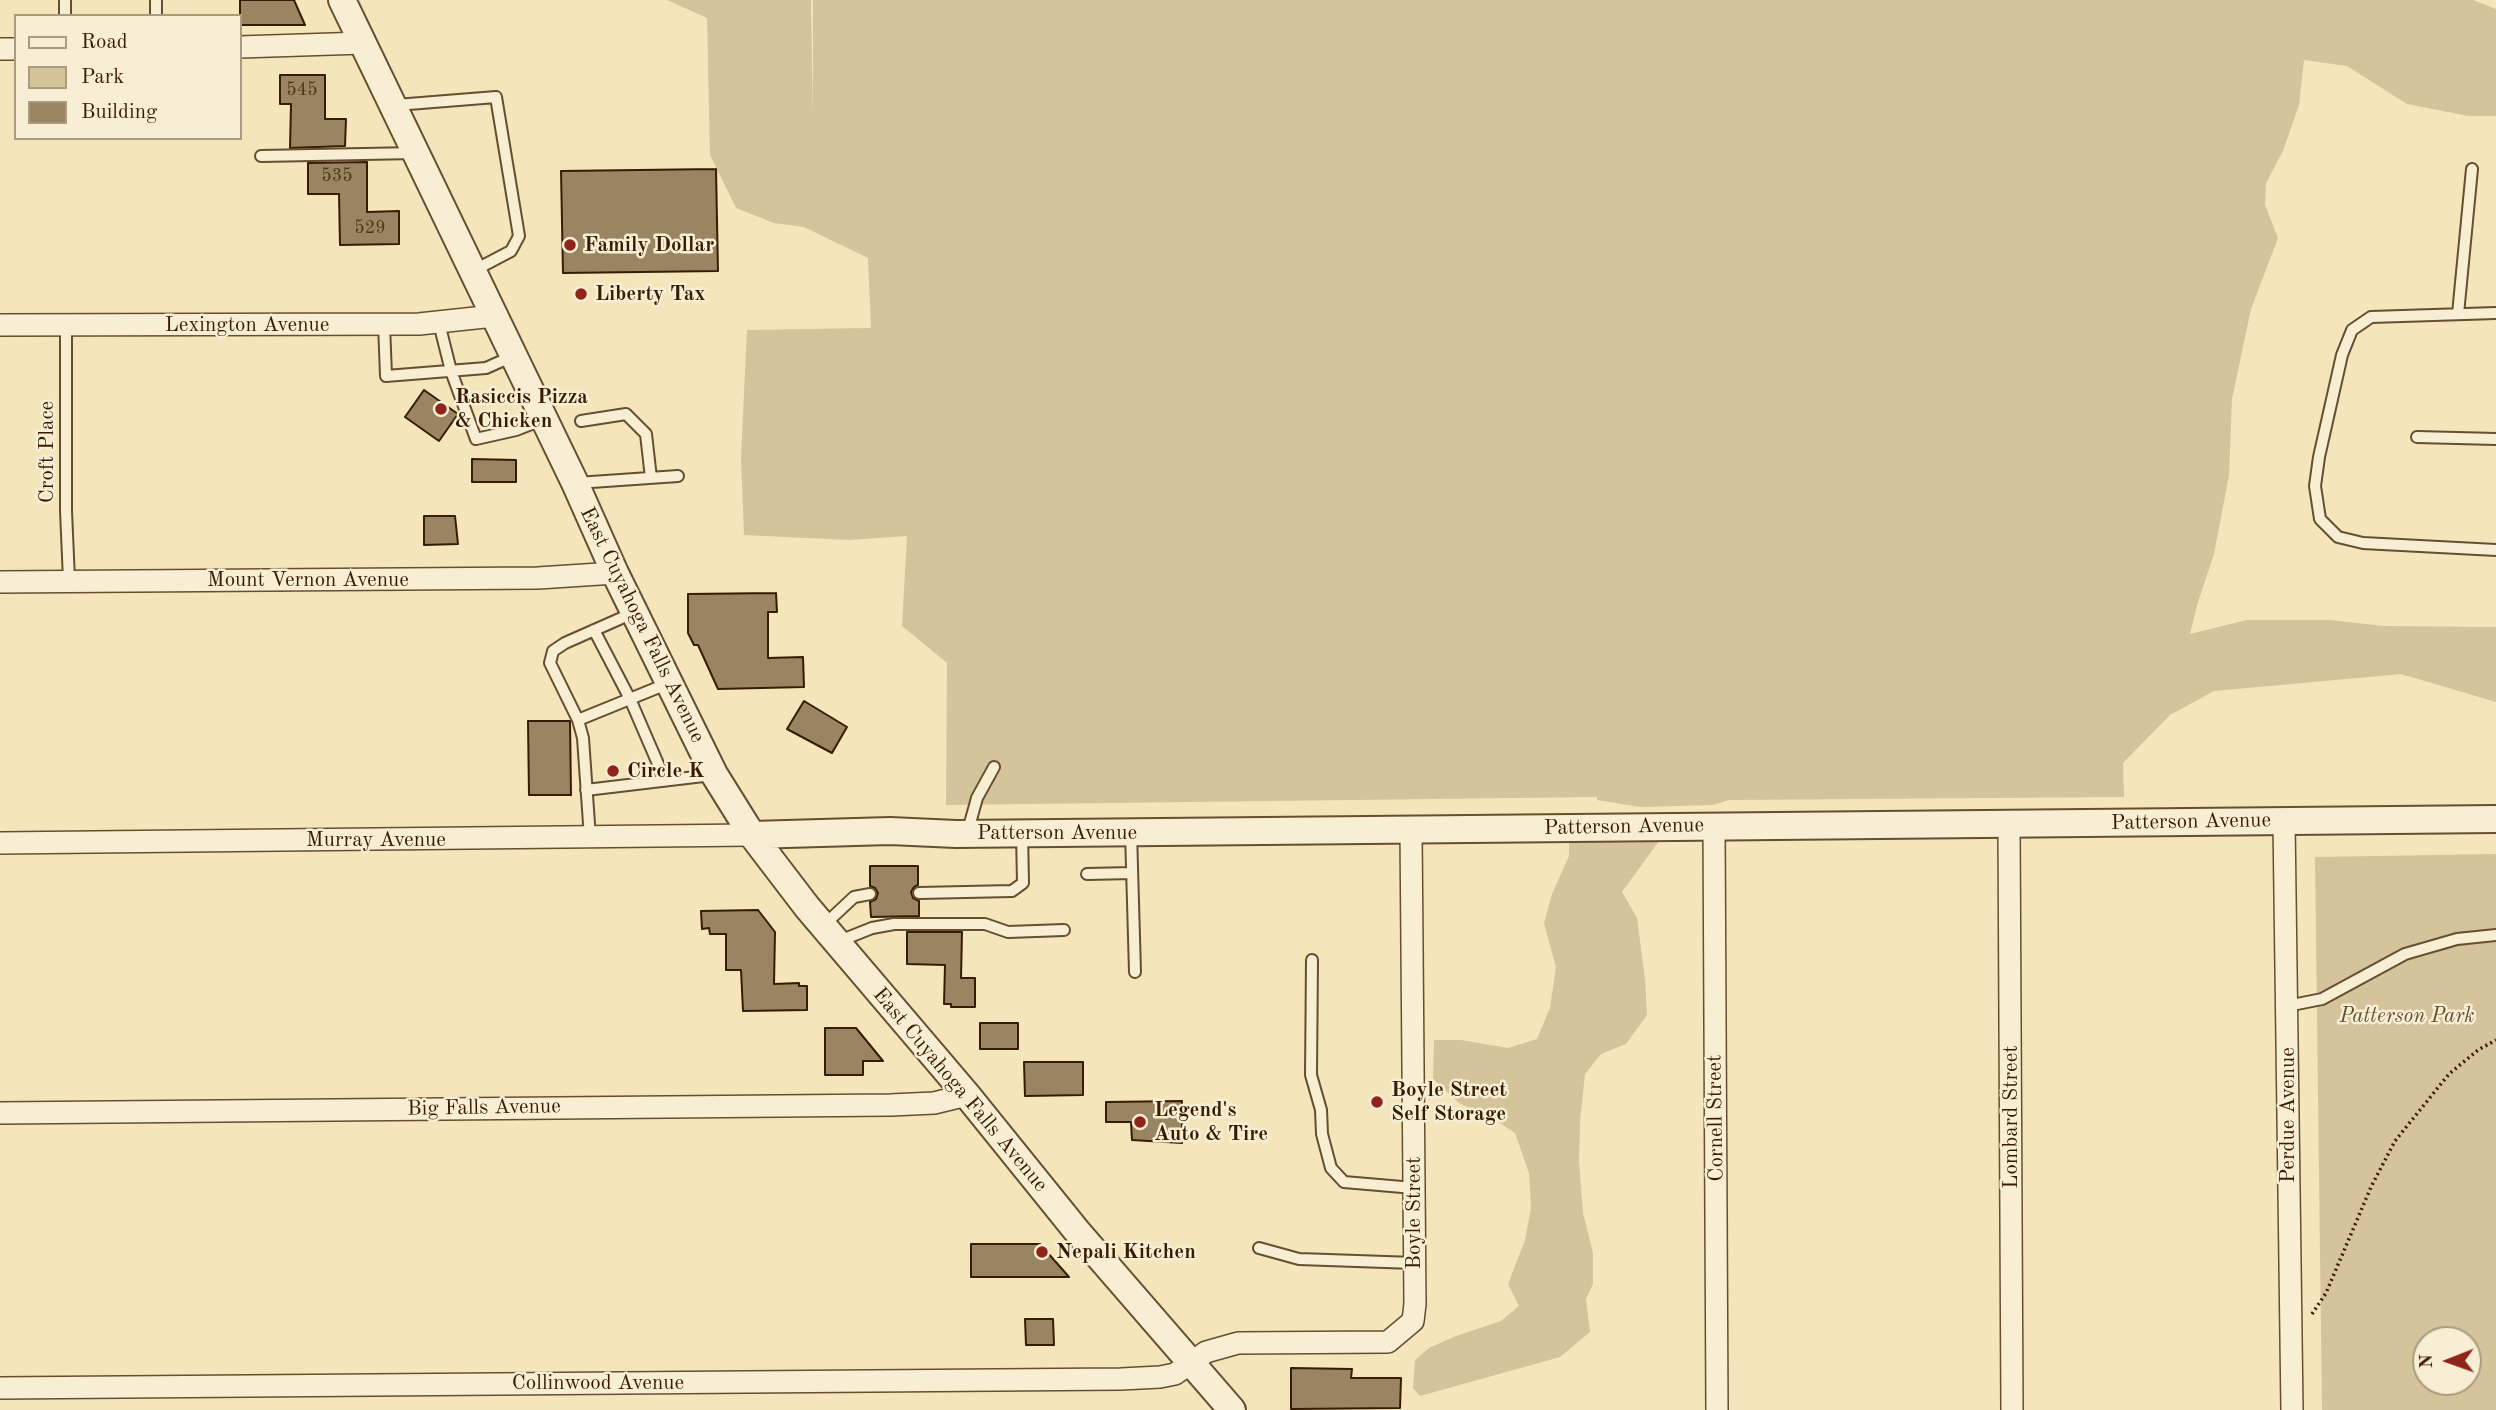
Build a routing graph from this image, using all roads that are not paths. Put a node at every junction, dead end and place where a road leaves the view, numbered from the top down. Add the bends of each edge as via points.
1 (342, 0) edge
2 (363, 43) junction
3 (242, 47) edge
4 (393, 106) junction
5 (415, 153) junction
6 (261, 156) dead end
7 (2472, 169) dead end
8 (473, 272) junction
9 (2496, 313) edge
10 (2458, 314) junction
11 (495, 316) junction
12 (439, 323) junction
13 (384, 324) junction
14 (66, 325) junction
15 (0, 326) edge
16 (513, 356) junction
17 (452, 371) junction
18 (544, 419) junction
19 (581, 421) dead end
20 (2417, 437) dead end
21 (2496, 439) edge
22 (678, 476) dead end
23 (651, 478) junction
24 (575, 484) junction
25 (2496, 550) edge
26 (615, 573) junction
27 (69, 580) junction
28 (0, 582) edge
29 (635, 612) junction
30 (594, 630) junction
31 (669, 683) junction
32 (630, 699) junction
33 (578, 720) junction
34 (994, 767) dead end
35 (714, 774) junction
36 (665, 780) junction
37 (586, 790) junction
38 (2496, 819) edge
39 (2284, 821) junction
40 (2009, 824) junction
41 (1714, 825) junction
42 (1411, 829) junction
43 (1131, 832) junction
44 (1022, 833) junction
45 (967, 834) junction
46 (752, 835) junction
47 (590, 838) junction
48 (0, 843) edge
49 (1132, 873) junction
50 (1087, 874) dead end
51 (919, 893) dead end
52 (870, 894) dead end
53 (1064, 930) dead end
54 (830, 934) junction
55 (2496, 935) edge
56 (1312, 960) dead end
57 (1135, 972) dead end
58 (2287, 1006) junction
59 (967, 1095) junction
60 (0, 1113) edge
61 (1414, 1188) junction
62 (1259, 1248) dead end
63 (1414, 1263) junction
64 (1191, 1362) junction
65 (0, 1388) edge
66 (1232, 1410) edge
67 (1717, 1410) edge
68 (2012, 1410) edge
69 (2292, 1410) edge

1 - 2 street, East Cuyahoga Falls Avenue
2 - 3 street
2 - 4 street, East Cuyahoga Falls Avenue
4 - 5 street, East Cuyahoga Falls Avenue
4 - 8 lane via 496,97 519,236 511,250
5 - 6 lane
5 - 8 street, East Cuyahoga Falls Avenue
7 - 10 lane
8 - 11 street, East Cuyahoga Falls Avenue
9 - 10 lane
10 - 25 lane via 2371,317 2352,330 2319,457 2315,486 2320,519 2338,537 2362,543
11 - 12 street, Lexington Avenue
11 - 16 street, East Cuyahoga Falls Avenue
12 - 13 street, Lexington Avenue
12 - 17 lane
13 - 14 street, Lexington Avenue
13 - 17 lane via 386,376
14 - 15 street, Lexington Avenue
14 - 27 lane, Croft Place
16 - 17 lane via 486,368
16 - 18 street, East Cuyahoga Falls Avenue
17 - 18 lane via 476,439
18 - 24 street, East Cuyahoga Falls Avenue
19 - 23 lane via 626,414 646,434
20 - 21 lane
22 - 23 lane
23 - 24 lane
24 - 26 street, East Cuyahoga Falls Avenue
26 - 27 street, Mount Vernon Avenue via 510,578
26 - 29 street, East Cuyahoga Falls Avenue
27 - 28 street, Mount Vernon Avenue
29 - 30 lane
29 - 31 street, East Cuyahoga Falls Avenue
30 - 32 lane
30 - 33 lane via 553,651 550,663
31 - 32 lane
31 - 35 street, East Cuyahoga Falls Avenue
32 - 33 lane
32 - 36 lane
33 - 37 lane
34 - 45 lane via 977,798
35 - 36 lane
35 - 46 street, East Cuyahoga Falls Avenue
36 - 37 lane
37 - 47 lane
38 - 39 street, Patterson Avenue
39 - 40 street, Patterson Avenue
39 - 58 street, Perdue Avenue
40 - 41 street, Patterson Avenue
40 - 68 street, Lombard Street
41 - 42 street, Patterson Avenue
41 - 67 street, Cornell Street
42 - 43 street, Patterson Avenue
42 - 61 street, Boyle Street
43 - 44 street, Patterson Avenue
43 - 49 lane
44 - 45 street, Patterson Avenue
44 - 51 lane via 1023,883 1012,891
45 - 46 street, Patterson Avenue
46 - 47 street, Murray Avenue
46 - 54 street, East Cuyahoga Falls Avenue
47 - 48 street, Murray Avenue
49 - 50 lane
49 - 57 lane
52 - 54 lane via 854,897
53 - 54 lane via 1007,932 985,924 894,924
54 - 59 street, East Cuyahoga Falls Avenue
55 - 58 lane via 2457,939 2405,954 2322,999
56 - 61 lane via 1311,1075 1331,1168 1344,1182
58 - 69 street, Perdue Avenue
59 - 60 street, Big Falls Avenue via 934,1103 891,1105
59 - 64 street, East Cuyahoga Falls Avenue
61 - 63 street, Boyle Street
62 - 63 lane via 1300,1259
63 - 64 street, Boyle Street via 1413,1321 1388,1342 1238,1343 1206,1352
64 - 65 street, Collinwood Avenue via 1175,1374 1121,1379
64 - 66 street, East Cuyahoga Falls Avenue

